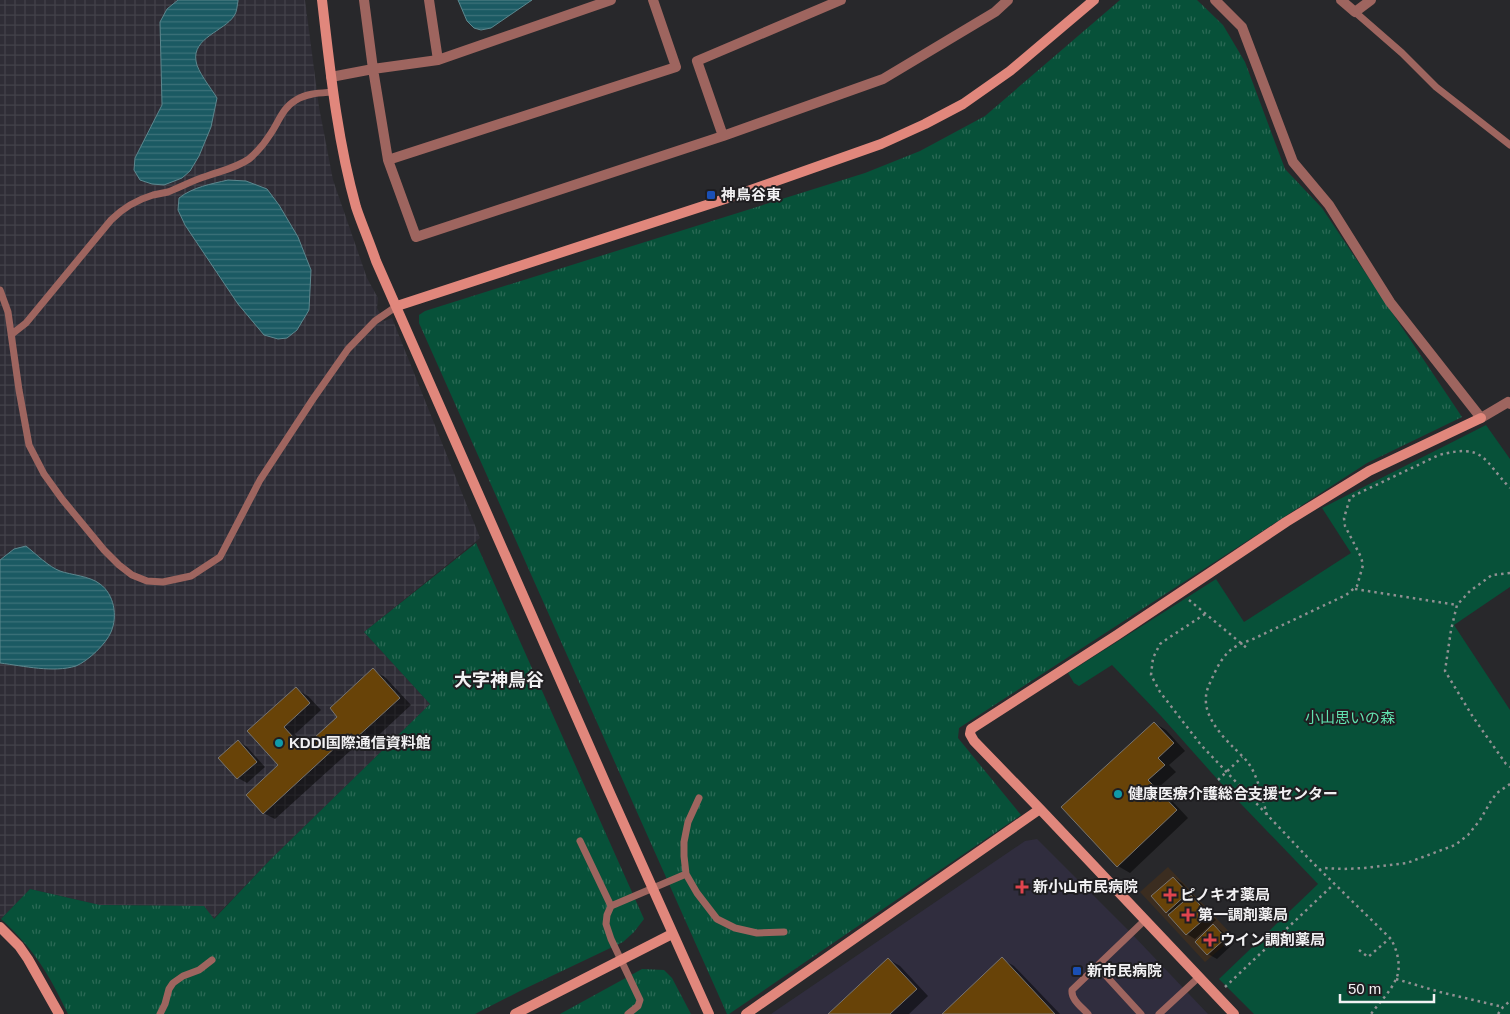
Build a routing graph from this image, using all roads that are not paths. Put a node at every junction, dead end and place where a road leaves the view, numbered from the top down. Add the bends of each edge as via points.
1 (322, 0) edge
2 (364, 0) edge
3 (429, 0) edge
4 (611, 0) edge
5 (653, 0) edge
6 (841, 0) edge
7 (1008, 0) edge
8 (1094, 0) edge
9 (1215, 0) edge
10 (1341, 0) edge
11 (1371, 0) edge
12 (1355, 12) junction
13 (438, 60) junction
14 (373, 69) junction
15 (331, 77) junction
16 (333, 92) junction
17 (724, 136) junction
18 (1510, 145) edge
19 (388, 160) junction
20 (0, 290) edge
21 (397, 306) junction
22 (12, 334) junction
23 (1510, 404) edge
24 (1481, 418) junction
25 (699, 798) dead end
26 (1040, 808) junction
27 (580, 841) dead end
28 (686, 874) junction
29 (611, 906) junction
30 (1145, 920) junction
31 (0, 927) edge
32 (784, 932) dead end
33 (672, 934) junction
34 (212, 960) dead end
35 (1097, 966) junction
36 (1199, 977) junction
37 (59, 1014) edge
38 (160, 1014) edge
39 (514, 1014) edge
40 (628, 1014) edge
41 (709, 1014) edge
42 (746, 1014) edge
43 (1088, 1014) edge
44 (1141, 1014) edge
45 (1159, 1014) edge
46 (1234, 1014) edge

1 - 15 street
2 - 14 street
3 - 13 street
4 - 13 street
5 - 19 street via 676,67
6 - 17 street via 697,61
7 - 17 street via 995,12 883,79
8 - 21 street via 1010,71 963,104 881,144 731,198
9 - 24 street via 1242,27 1294,162 1329,204 1390,302
10 - 12 street
11 - 12 street
12 - 18 lane via 1436,87
13 - 14 street
14 - 15 street
14 - 19 street
15 - 16 street
16 - 21 street via 357,209
16 - 22 lane via 306,96 290,104 270,135 241,163 123,209 26,323
17 - 19 street via 416,237
20 - 22 lane
21 - 22 lane via 375,321 348,349 260,480 220,558 191,576 163,582 147,581 118,565 44,474 29,445
21 - 33 street
23 - 24 street via 1508,402
24 - 26 street via 1369,470 971,729 974,741
25 - 28 lane via 688,822 684,842
26 - 30 street
26 - 42 street
27 - 29 lane
28 - 29 lane
28 - 32 lane via 717,919 735,928 757,933
29 - 40 lane via 606,924 640,1000
30 - 35 lane
30 - 36 street
31 - 37 street via 28,959
33 - 39 street
33 - 41 street
34 - 38 lane via 173,983
35 - 43 lane via 1072,990 1074,998
35 - 44 lane
36 - 45 lane
36 - 46 street

